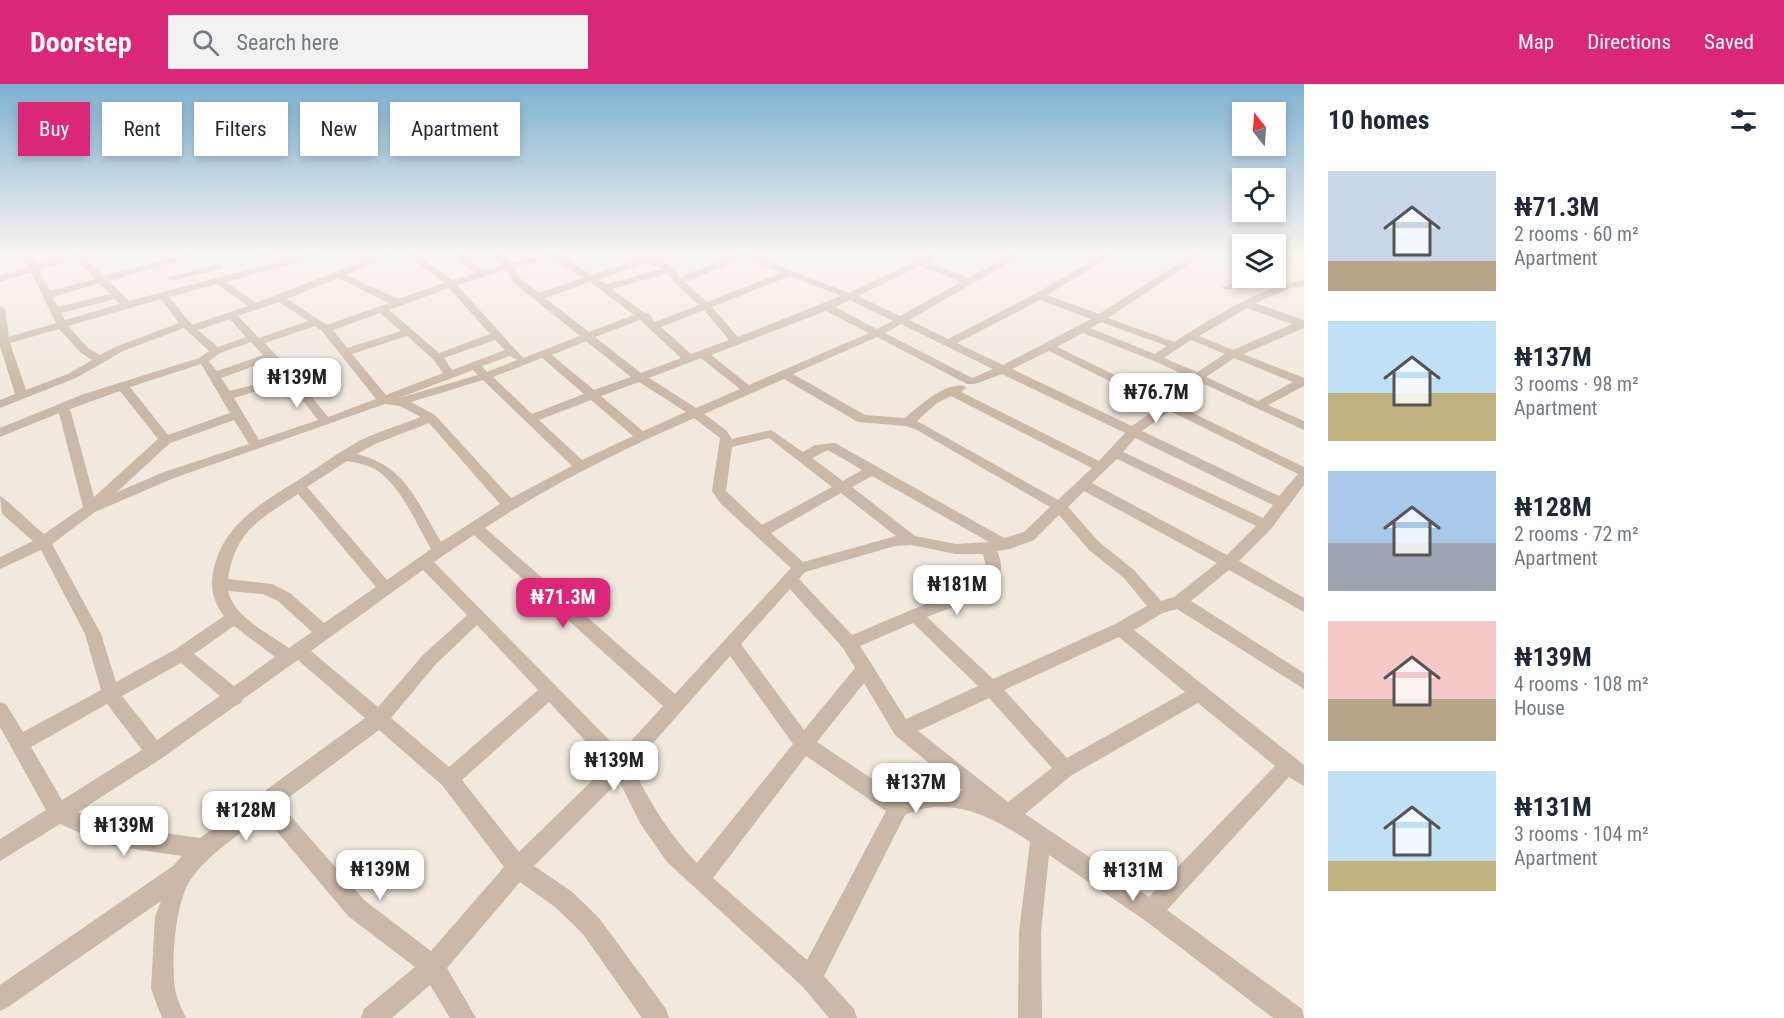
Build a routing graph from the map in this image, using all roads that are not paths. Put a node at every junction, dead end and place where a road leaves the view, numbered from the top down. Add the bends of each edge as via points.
1 (538, 297) edge
2 (48, 298) edge
3 (107, 298) edge
4 (120, 298) edge
5 (154, 298) edge
6 (165, 298) edge
7 (247, 298) edge
8 (280, 298) joint
9 (387, 298) edge
10 (409, 298) edge
11 (464, 298) edge
12 (621, 298) edge
13 (697, 298) edge
14 (727, 298) edge
15 (851, 298) edge
16 (853, 298) edge
17 (941, 298) edge
18 (1036, 298) edge
19 (1043, 298) edge
20 (1131, 298) edge
21 (1261, 298) edge
22 (396, 302) junction
23 (1247, 304) junction
24 (127, 305) junction
25 (256, 306) junction
26 (706, 306) junction
27 (381, 308) junction
28 (827, 308) junction
29 (0, 309) edge
30 (56, 311) junction
31 (232, 315) junction
32 (644, 315) junction
33 (1099, 318) junction
34 (900, 321) junction
35 (1303, 324) edge
36 (61, 326) junction
37 (187, 326) junction
38 (321, 326) junction
39 (655, 326) junction
40 (1080, 328) junction
41 (408, 332) junction
42 (878, 333) junction
43 (495, 336) junction
44 (588, 336) junction
45 (1192, 337) junction
46 (256, 340) junction
47 (736, 341) junction
48 (2, 343) edge
49 (949, 343) junction
50 (1176, 346) junction
51 (1049, 347) junction
52 (216, 351) junction
53 (346, 351) junction
54 (512, 351) junction
55 (1235, 352) junction
56 (543, 353) junction
57 (702, 353) junction
58 (271, 356) junction
59 (437, 357) junction
60 (688, 358) junction
61 (1155, 358) junction
62 (99, 359) junction
63 (203, 360) junction
64 (522, 360) junction
65 (474, 366) junction
66 (1006, 370) junction
67 (449, 374) junction
68 (786, 375) junction
69 (72, 376) junction
70 (215, 376) junction
71 (486, 376) junction
72 (639, 377) junction
73 (1197, 377) junction
74 (291, 378) junction
75 (971, 382) junction
76 (1303, 382) edge
77 (123, 387) junction
78 (749, 391) junction
79 (952, 392) junction
80 (592, 394) junction
81 (22, 396) junction
82 (227, 396) junction
83 (88, 397) junction
84 (383, 399) junction
85 (404, 402) junction
86 (0, 404) edge
87 (1170, 405) junction
88 (1258, 405) junction
89 (64, 408) junction
90 (694, 414) junction
91 (235, 415) junction
92 (431, 418) junction
93 (529, 419) junction
94 (326, 422) junction
95 (908, 422) junction
96 (1304, 426) edge
97 (1134, 430) junction
98 (0, 433) edge
99 (642, 437) junction
100 (165, 440) junction
101 (370, 441) junction
102 (256, 445) junction
103 (726, 445) junction
104 (1116, 453) junction
105 (345, 456) junction
106 (802, 457) junction
107 (370, 462) junction
108 (581, 467) junction
109 (1101, 467) junction
110 (872, 470) junction
111 (1303, 479) edge
112 (1083, 484) junction
113 (298, 485) junction
114 (842, 487) junction
115 (0, 501) edge
116 (1281, 503) junction
117 (509, 505) junction
118 (1060, 507) junction
119 (90, 509) junction
120 (1266, 525) junction
121 (475, 527) junction
122 (760, 533) junction
123 (912, 540) junction
124 (44, 542) junction
125 (1005, 544) junction
126 (988, 548) junction
127 (439, 551) junction
128 (424, 562) junction
129 (1228, 562) junction
130 (0, 563) edge
131 (795, 573) junction
132 (219, 584) junction
133 (387, 590) junction
134 (1179, 602) junction
135 (1304, 606) edge
136 (1158, 609) junction
137 (477, 615) junction
138 (915, 615) junction
139 (234, 617) junction
140 (1121, 629) junction
141 (324, 633) junction
142 (849, 643) junction
143 (731, 644) junction
144 (182, 654) junction
145 (294, 654) junction
146 (866, 668) junction
147 (1304, 682) edge
148 (990, 687) junction
149 (550, 690) junction
150 (1200, 693) junction
151 (111, 695) junction
152 (235, 698) junction
153 (675, 705) junction
154 (1, 715) edge
155 (379, 719) junction
156 (902, 729) junction
157 (19, 744) junction
158 (804, 744) junction
159 (155, 752) junction
160 (621, 765) junction
161 (1065, 769) junction
162 (1296, 771) edge
163 (449, 779) junction
164 (266, 803) junction
165 (898, 808) junction
166 (59, 814) junction
167 (1008, 815) junction
168 (1041, 837) junction
169 (204, 849) junction
170 (0, 851) edge
171 (518, 868) junction
172 (181, 874) junction
173 (698, 879) junction
174 (1151, 911) junction
175 (433, 967) junction
176 (810, 978) junction
177 (0, 999) edge
178 (174, 1018) edge
179 (373, 1018) edge
180 (464, 1018) edge
181 (657, 1018) edge
182 (844, 1018) edge
183 (1030, 1018) edge
184 (1293, 1018) edge

1 - 44 street
2 - 30 street
3 - 30 street
4 - 24 street
5 - 24 street
6 - 37 street
7 - 25 street
8 - 25 street
8 - 38 street
9 - 22 street
10 - 22 street
11 - 43 street
12 - 32 street
13 - 26 street
14 - 26 street
15 - 28 street
16 - 34 street
17 - 34 street
18 - 49 street
19 - 33 street
20 - 33 street
21 - 23 street
22 - 27 street
23 - 35 street
23 - 45 street
24 - 36 street
25 - 31 street
26 - 39 street
26 - 47 street
27 - 38 street
27 - 41 street
28 - 42 street
28 - 47 street
29 - 48 street
30 - 36 street
31 - 37 street
31 - 46 street
32 - 39 street
32 - 44 street
33 - 40 street
33 - 50 street
34 - 42 street
34 - 49 street
35 - 55 street
36 - 48 street
36 - 62 street via 79,347
37 - 52 street
37 - 62 street via 141,339
38 - 46 street
38 - 53 street
39 - 60 street
40 - 51 street
40 - 61 street
41 - 53 street
41 - 59 street
42 - 68 street
42 - 75 street
43 - 54 street
43 - 59 street
44 - 56 street
44 - 72 street
45 - 50 street
45 - 55 street
46 - 52 street
46 - 58 street
47 - 57 street
48 - 81 street
49 - 66 street
50 - 61 street
51 - 66 street
51 - 87 street
52 - 63 street
53 - 84 street
54 - 64 street
54 - 65 street
55 - 73 street
55 - 76 street
56 - 64 street
56 - 80 street
57 - 60 street
57 - 78 street
58 - 70 street
58 - 74 street
59 - 67 street
60 - 72 street
61 - 73 street
62 - 69 street
63 - 70 street
63 - 77 street
64 - 71 street
65 - 67 street
65 - 71 street
66 - 75 street
66 - 97 street
67 - 84 street
68 - 78 street
68 - 95 street via 862,419
69 - 81 street
69 - 83 street
70 - 82 street
71 - 85 street
71 - 93 street
72 - 80 street
72 - 90 street
73 - 88 street
74 - 82 street
74 - 94 street
75 - 79 street
76 - 88 street
77 - 83 street
77 - 100 street
78 - 90 street
79 - 95 street via 933,400
79 - 109 street
80 - 93 street
80 - 99 street
81 - 86 street
82 - 91 street
83 - 89 street
84 - 85 street
84 - 94 street
85 - 92 street
87 - 97 street
87 - 111 street
88 - 96 street
89 - 98 street
89 - 119 street
90 - 99 street
90 - 103 street via 722,433
91 - 100 street
91 - 102 street
92 - 101 street
92 - 117 street
93 - 108 street
94 - 102 street
95 - 118 street
97 - 104 street
97 - 116 street
99 - 108 street
100 - 119 street
101 - 105 street
101 - 107 street
102 - 119 street
103 - 106 street via 771,434
103 - 122 street via 719,491
104 - 109 street
104 - 120 street
105 - 107 street
105 - 113 street
106 - 110 street via 830,446
106 - 114 street
107 - 127 street via 392,478
108 - 117 street
109 - 112 street
110 - 114 street
110 - 125 street
111 - 116 street
112 - 118 street
112 - 129 street
113 - 132 street via 249,519 232,539 223,559
113 - 133 street
114 - 122 street
114 - 123 street
115 - 124 street
116 - 120 street
117 - 121 street
118 - 125 street via 1029,536
118 - 136 street via 1094,546 1134,579
119 - 124 street
120 - 129 street
121 - 127 street
121 - 153 street
122 - 131 street
123 - 126 street via 956,549
123 - 131 street via 895,541
124 - 130 street
124 - 151 street via 93,634
125 - 126 street
126 - 138 street via 996,565 995,576 986,585
127 - 128 street
128 - 133 street
128 - 137 street
129 - 134 street
129 - 135 street
131 - 142 street
131 - 143 street
132 - 139 street via 223,603
132 - 141 street via 266,588 284,597
133 - 141 street
134 - 136 street
134 - 147 street
136 - 140 street
137 - 149 street
137 - 155 street via 429,660
138 - 142 street
138 - 148 street
139 - 144 street
139 - 145 street
140 - 148 street
140 - 150 street
141 - 145 street
142 - 146 street
143 - 153 street
143 - 158 street
144 - 151 street
144 - 152 street
145 - 152 street
145 - 155 street
146 - 156 street
146 - 158 street
148 - 156 street
148 - 161 street
149 - 160 street
149 - 163 street
150 - 161 street
150 - 162 street
151 - 157 street
151 - 159 street
152 - 159 street
153 - 160 street
154 - 157 street
155 - 163 street
155 - 164 street
156 - 167 street
157 - 166 street
158 - 165 street
158 - 173 street
159 - 166 street
160 - 171 street
160 - 173 street via 647,816 674,855
161 - 167 street
162 - 174 street
163 - 171 street
164 - 169 street
164 - 175 street via 356,908
165 - 167 street via 921,797 942,797
165 - 176 street
166 - 169 street via 107,835
166 - 170 street
167 - 168 street
168 - 174 street
168 - 183 street via 1030,932
169 - 172 street
171 - 175 street
171 - 181 street via 563,899 591,926
172 - 177 street
172 - 178 street via 166,917 163,950 163,989
173 - 176 street
174 - 184 street
175 - 179 street
175 - 180 street
176 - 182 street

